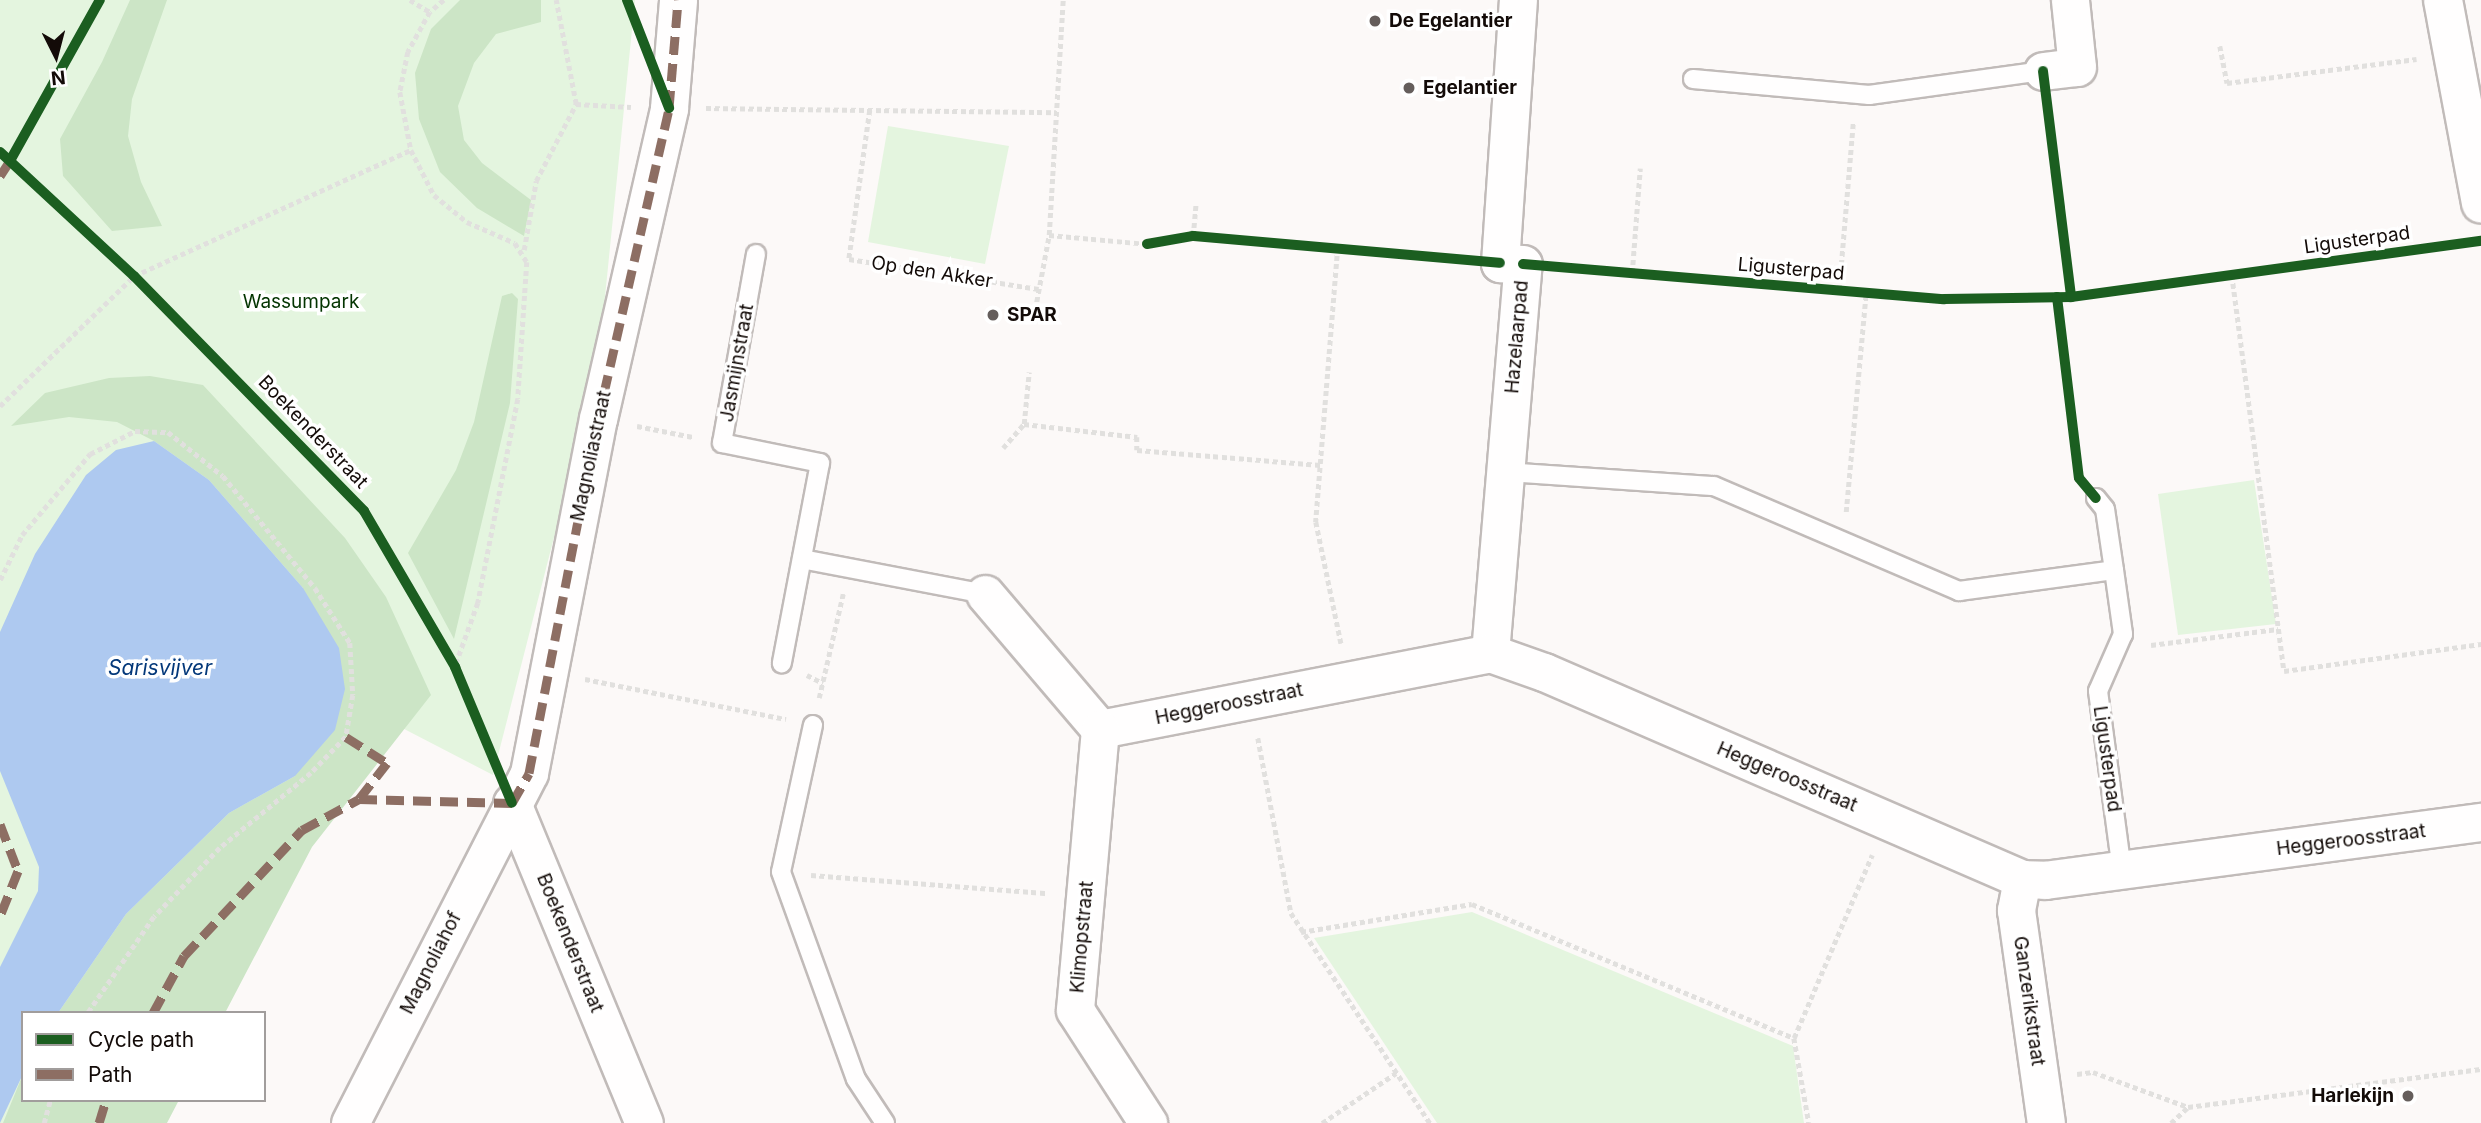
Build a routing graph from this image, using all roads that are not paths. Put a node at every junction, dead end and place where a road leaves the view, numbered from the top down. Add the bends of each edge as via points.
1 (678, 0) edge
2 (1518, 0) edge
3 (2070, 0) edge
4 (2443, 0) edge
5 (2043, 71) joint
6 (1693, 79) dead end
7 (2481, 203) edge
8 (756, 254) dead end
9 (1506, 472) junction
10 (2096, 498) dead end
11 (802, 559) junction
12 (2114, 570) junction
13 (985, 594) joint
14 (1490, 653) junction
15 (782, 663) dead end
16 (813, 725) road end
17 (1100, 729) junction
18 (512, 803) junction
19 (2481, 822) edge
20 (2122, 870) junction
21 (2022, 879) junction
22 (350, 1123) edge
23 (644, 1123) edge
24 (885, 1123) edge
25 (1148, 1123) edge
26 (2046, 1123) edge

1 - 18 street, Magnoliastraat via 669,108 598,419 530,773
2 - 9 street, Hazelaarpad via 1500,263 1523,264
3 - 5 street via 2077,66
4 - 7 street
5 - 6 lane via 1855,94
8 - 11 lane, Jasmijnstraat via 722,443 820,463
9 - 12 lane via 1714,486 1959,591
9 - 14 street, Hazelaarpad
10 - 12 lane, Ligusterpad via 2105,509
11 - 13 lane
11 - 15 lane, Jasmijnstraat
12 - 20 lane, Ligusterpad via 2123,634 2098,691
13 - 17 street
14 - 17 street, Heggeroosstraat
14 - 21 street, Heggeroosstraat
16 - 24 lane via 781,872 856,1079
17 - 25 street, Klimopstraat via 1075,1010
18 - 22 street, Magnoliahof
18 - 23 street, Boekenderstraat
19 - 20 street, Heggeroosstraat
20 - 21 street, Heggeroosstraat
21 - 26 street, Ganzerikstraat via 2016,910

